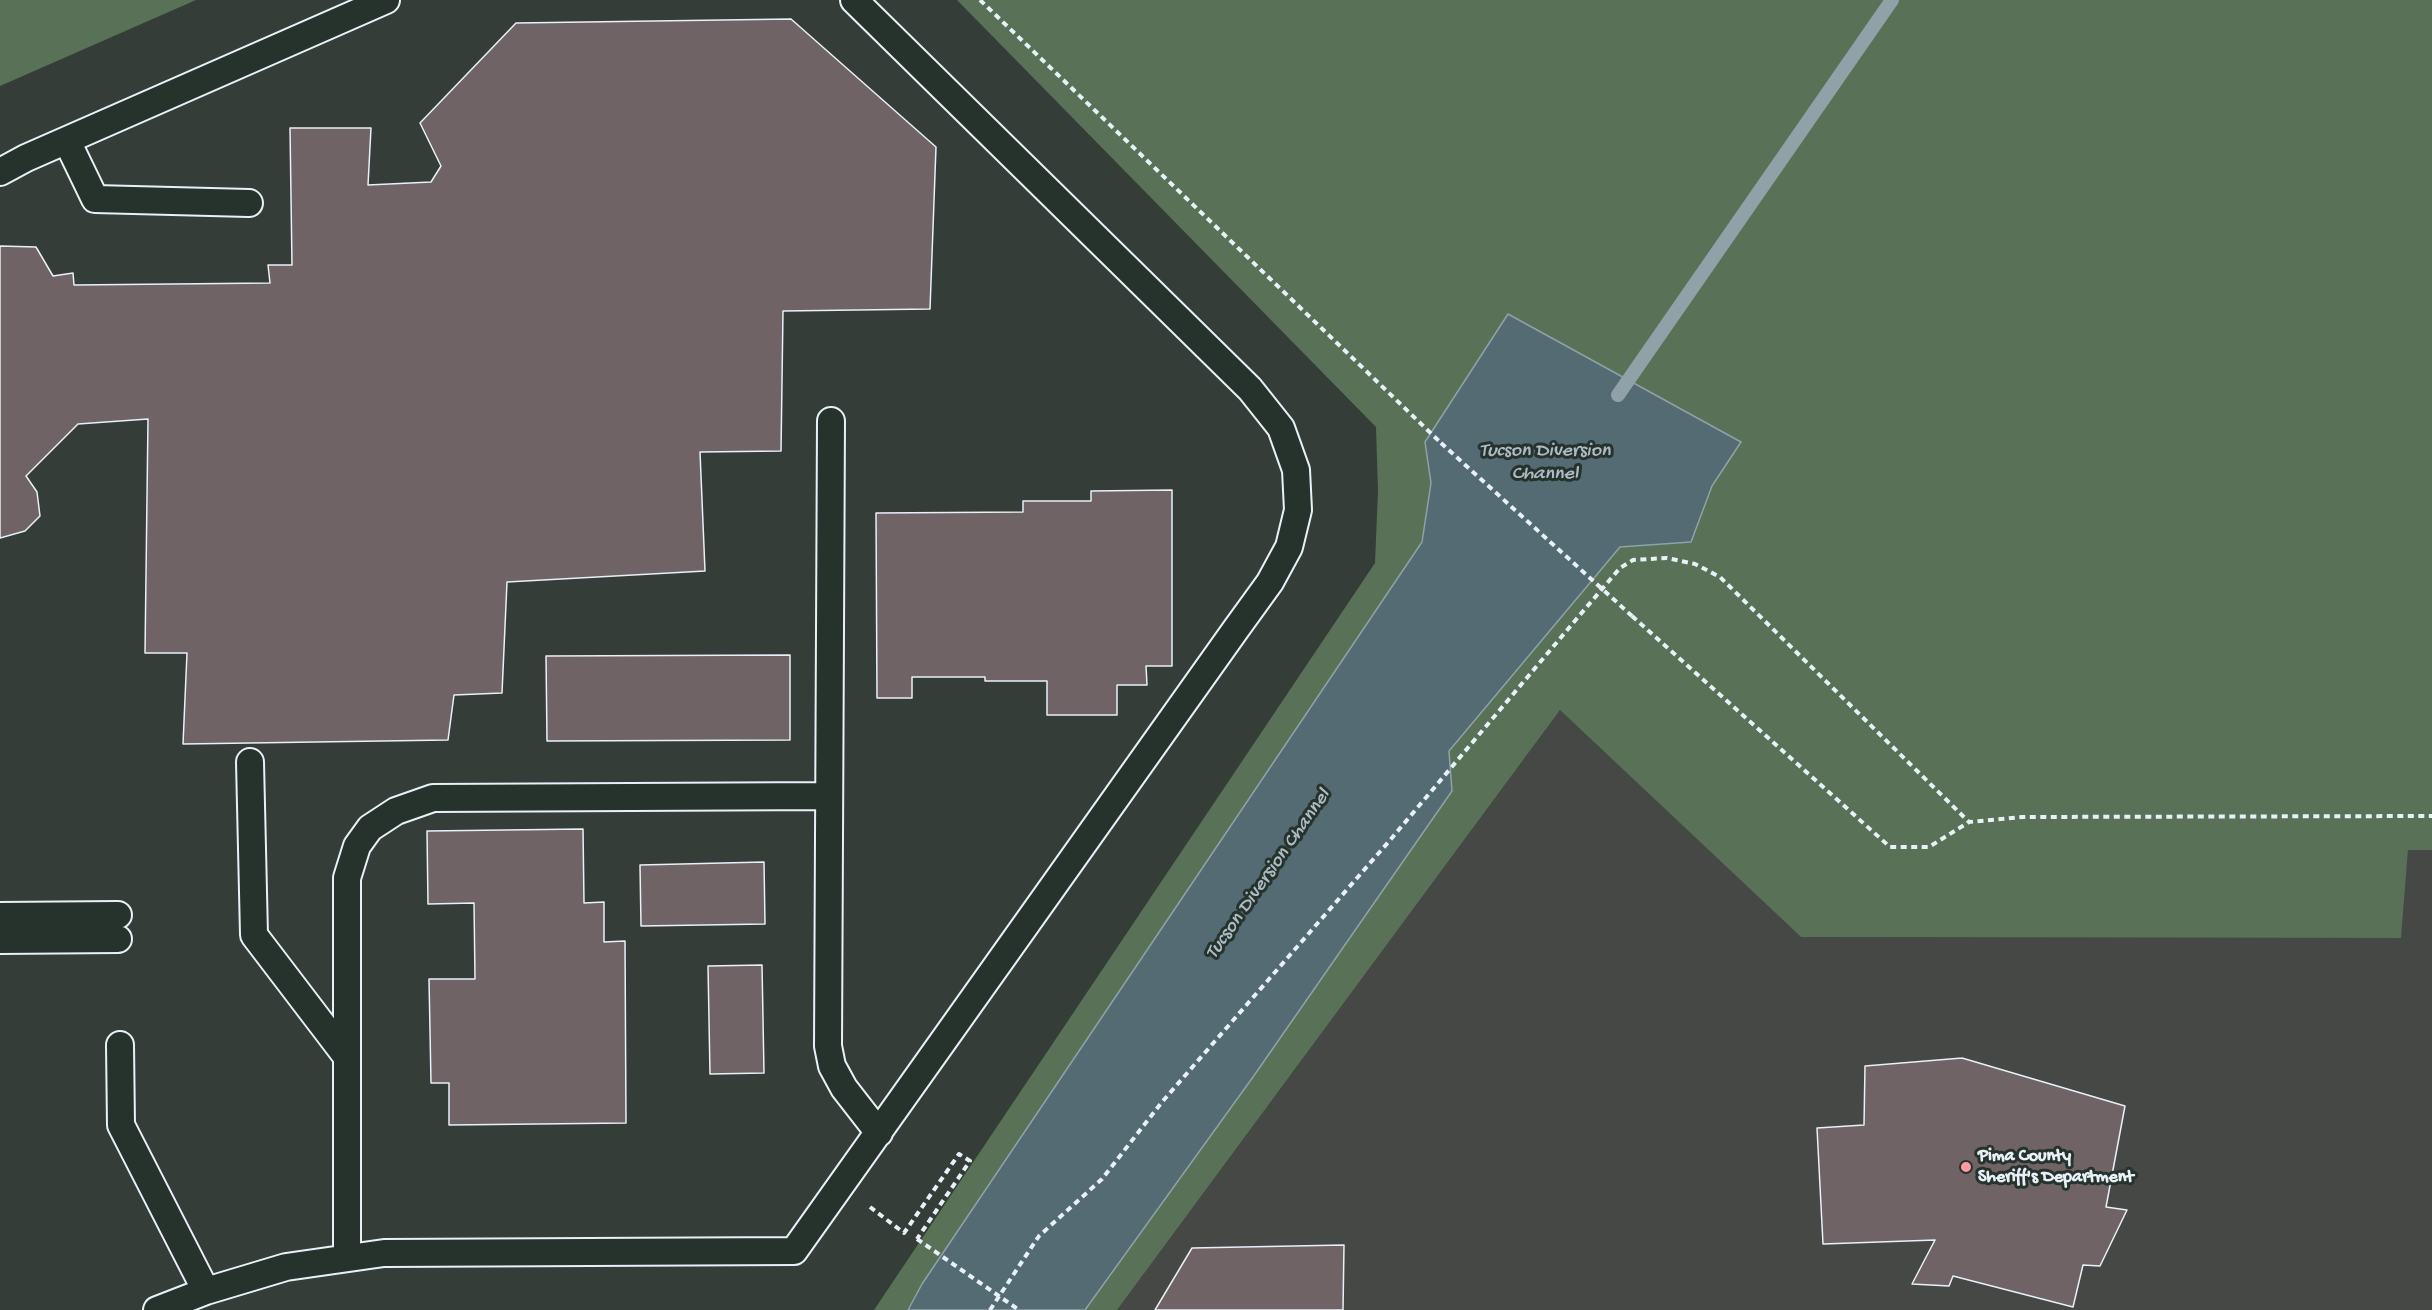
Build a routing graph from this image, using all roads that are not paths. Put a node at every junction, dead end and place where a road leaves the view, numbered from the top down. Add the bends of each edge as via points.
1 (386, 0) edge
2 (854, 0) edge
3 (67, 141) junction
4 (0, 172) edge
5 (249, 203) dead end
6 (831, 421) dead end
7 (250, 762) dead end
8 (828, 796) junction
9 (0, 916) edge
10 (0, 940) edge
11 (120, 1045) dead end
12 (347, 1057) junction
13 (879, 1133) junction
14 (347, 1258) junction
15 (206, 1291) junction
16 (157, 1310) edge

1 - 3 lane
2 - 13 lane via 1250,389 1281,428 1296,470 1298,510 1290,547 1270,582
3 - 4 lane
3 - 5 lane via 95,199
6 - 8 lane
7 - 12 lane via 254,935
8 - 12 lane via 433,798 396,811 370,828 357,846 347,878
8 - 13 lane via 828,1046 832,1066 844,1088
9 - 10 lane via 118,927
11 - 15 lane via 121,1125
12 - 14 lane
13 - 14 lane via 794,1251 384,1253
14 - 15 lane via 286,1267
15 - 16 lane

